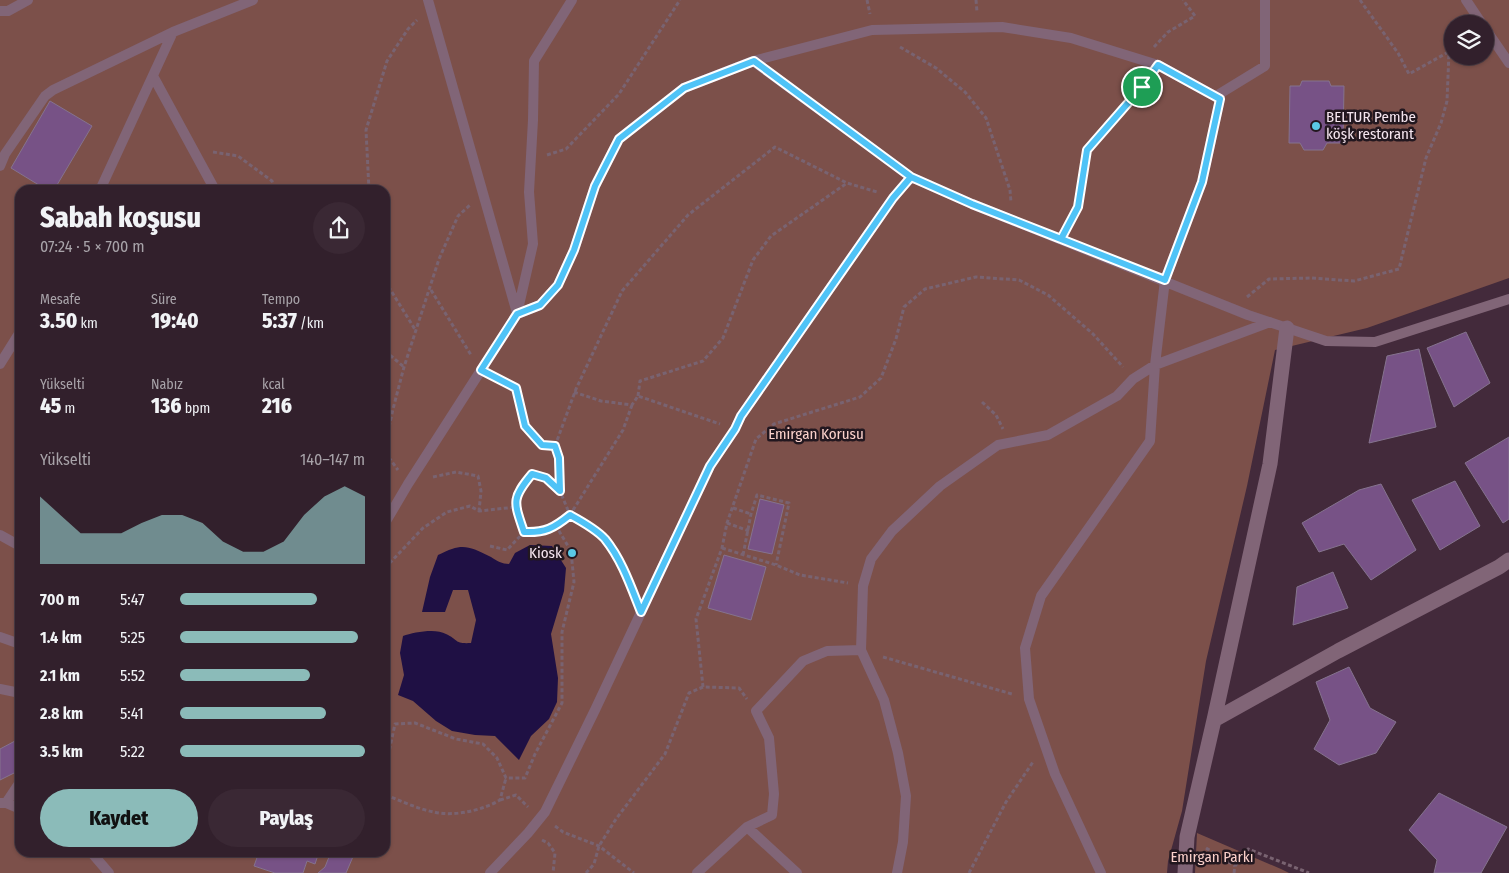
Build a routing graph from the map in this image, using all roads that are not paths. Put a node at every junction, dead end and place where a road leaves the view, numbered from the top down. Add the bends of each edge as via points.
1 (28, 0) edge
2 (253, 0) edge
3 (572, 0) edge
4 (1265, 0) edge
5 (1466, 0) edge
6 (429, 4) edge
7 (3, 13) edge
8 (1476, 15) edge
9 (173, 32) junction
10 (1494, 41) edge
11 (754, 61) junction
12 (1509, 63) edge
13 (153, 76) junction
14 (1216, 96) junction
15 (0, 166) edge
16 (911, 177) junction
17 (102, 185) edge
18 (211, 185) edge
19 (1165, 280) junction
20 (1509, 298) edge
21 (517, 314) junction
22 (1270, 322) junction
23 (1287, 328) junction
24 (15, 340) edge
25 (0, 364) edge
26 (1155, 365) junction
27 (390, 515) edge
28 (0, 535) edge
29 (15, 543) edge
30 (1509, 560) edge
31 (0, 637) edge
32 (15, 642) edge
33 (861, 650) junction
34 (0, 688) edge
35 (15, 692) edge
36 (1214, 720) junction
37 (15, 788) edge
38 (3, 803) edge
39 (15, 807) edge
40 (747, 826) junction
41 (95, 857) edge
42 (108, 873) edge
43 (490, 873) edge
44 (697, 873) edge
45 (797, 873) edge
46 (897, 873) edge
47 (1101, 873) edge
48 (1185, 873) edge

1 - 7 lane
2 - 9 lane
3 - 21 lane via 534,61 529,192 533,244
4 - 14 lane via 1264,66
5 - 8 lane
6 - 21 lane
9 - 13 lane
9 - 15 lane via 45,96
10 - 12 lane
11 - 14 lane via 872,30 1002,27 1071,38 1158,65
11 - 16 lane
11 - 21 lane via 684,88 619,139 595,186 574,250 558,285 540,305
13 - 17 lane
13 - 18 lane
14 - 19 lane via 1220,99 1202,182
16 - 19 lane
16 - 43 lane via 741,416 710,466 545,812
19 - 22 lane
19 - 26 lane
20 - 23 lane via 1375,342 1326,341
21 - 27 lane
22 - 23 lane
22 - 26 lane
23 - 36 street via 1270,464
24 - 25 lane
26 - 33 lane via 1133,379 1117,396 1048,435 998,445 940,486 892,531 871,559 863,586
26 - 47 lane via 1150,440 1041,596 1026,648 1029,699 1055,774
28 - 29 lane
30 - 36 street
31 - 32 lane
33 - 40 lane via 827,651 803,661 756,711 769,738 774,794 772,815
33 - 46 lane via 884,700 906,796
34 - 35 lane
36 - 48 street via 1187,837
37 - 38 lane
38 - 39 lane
40 - 44 lane
40 - 45 lane
41 - 42 lane

